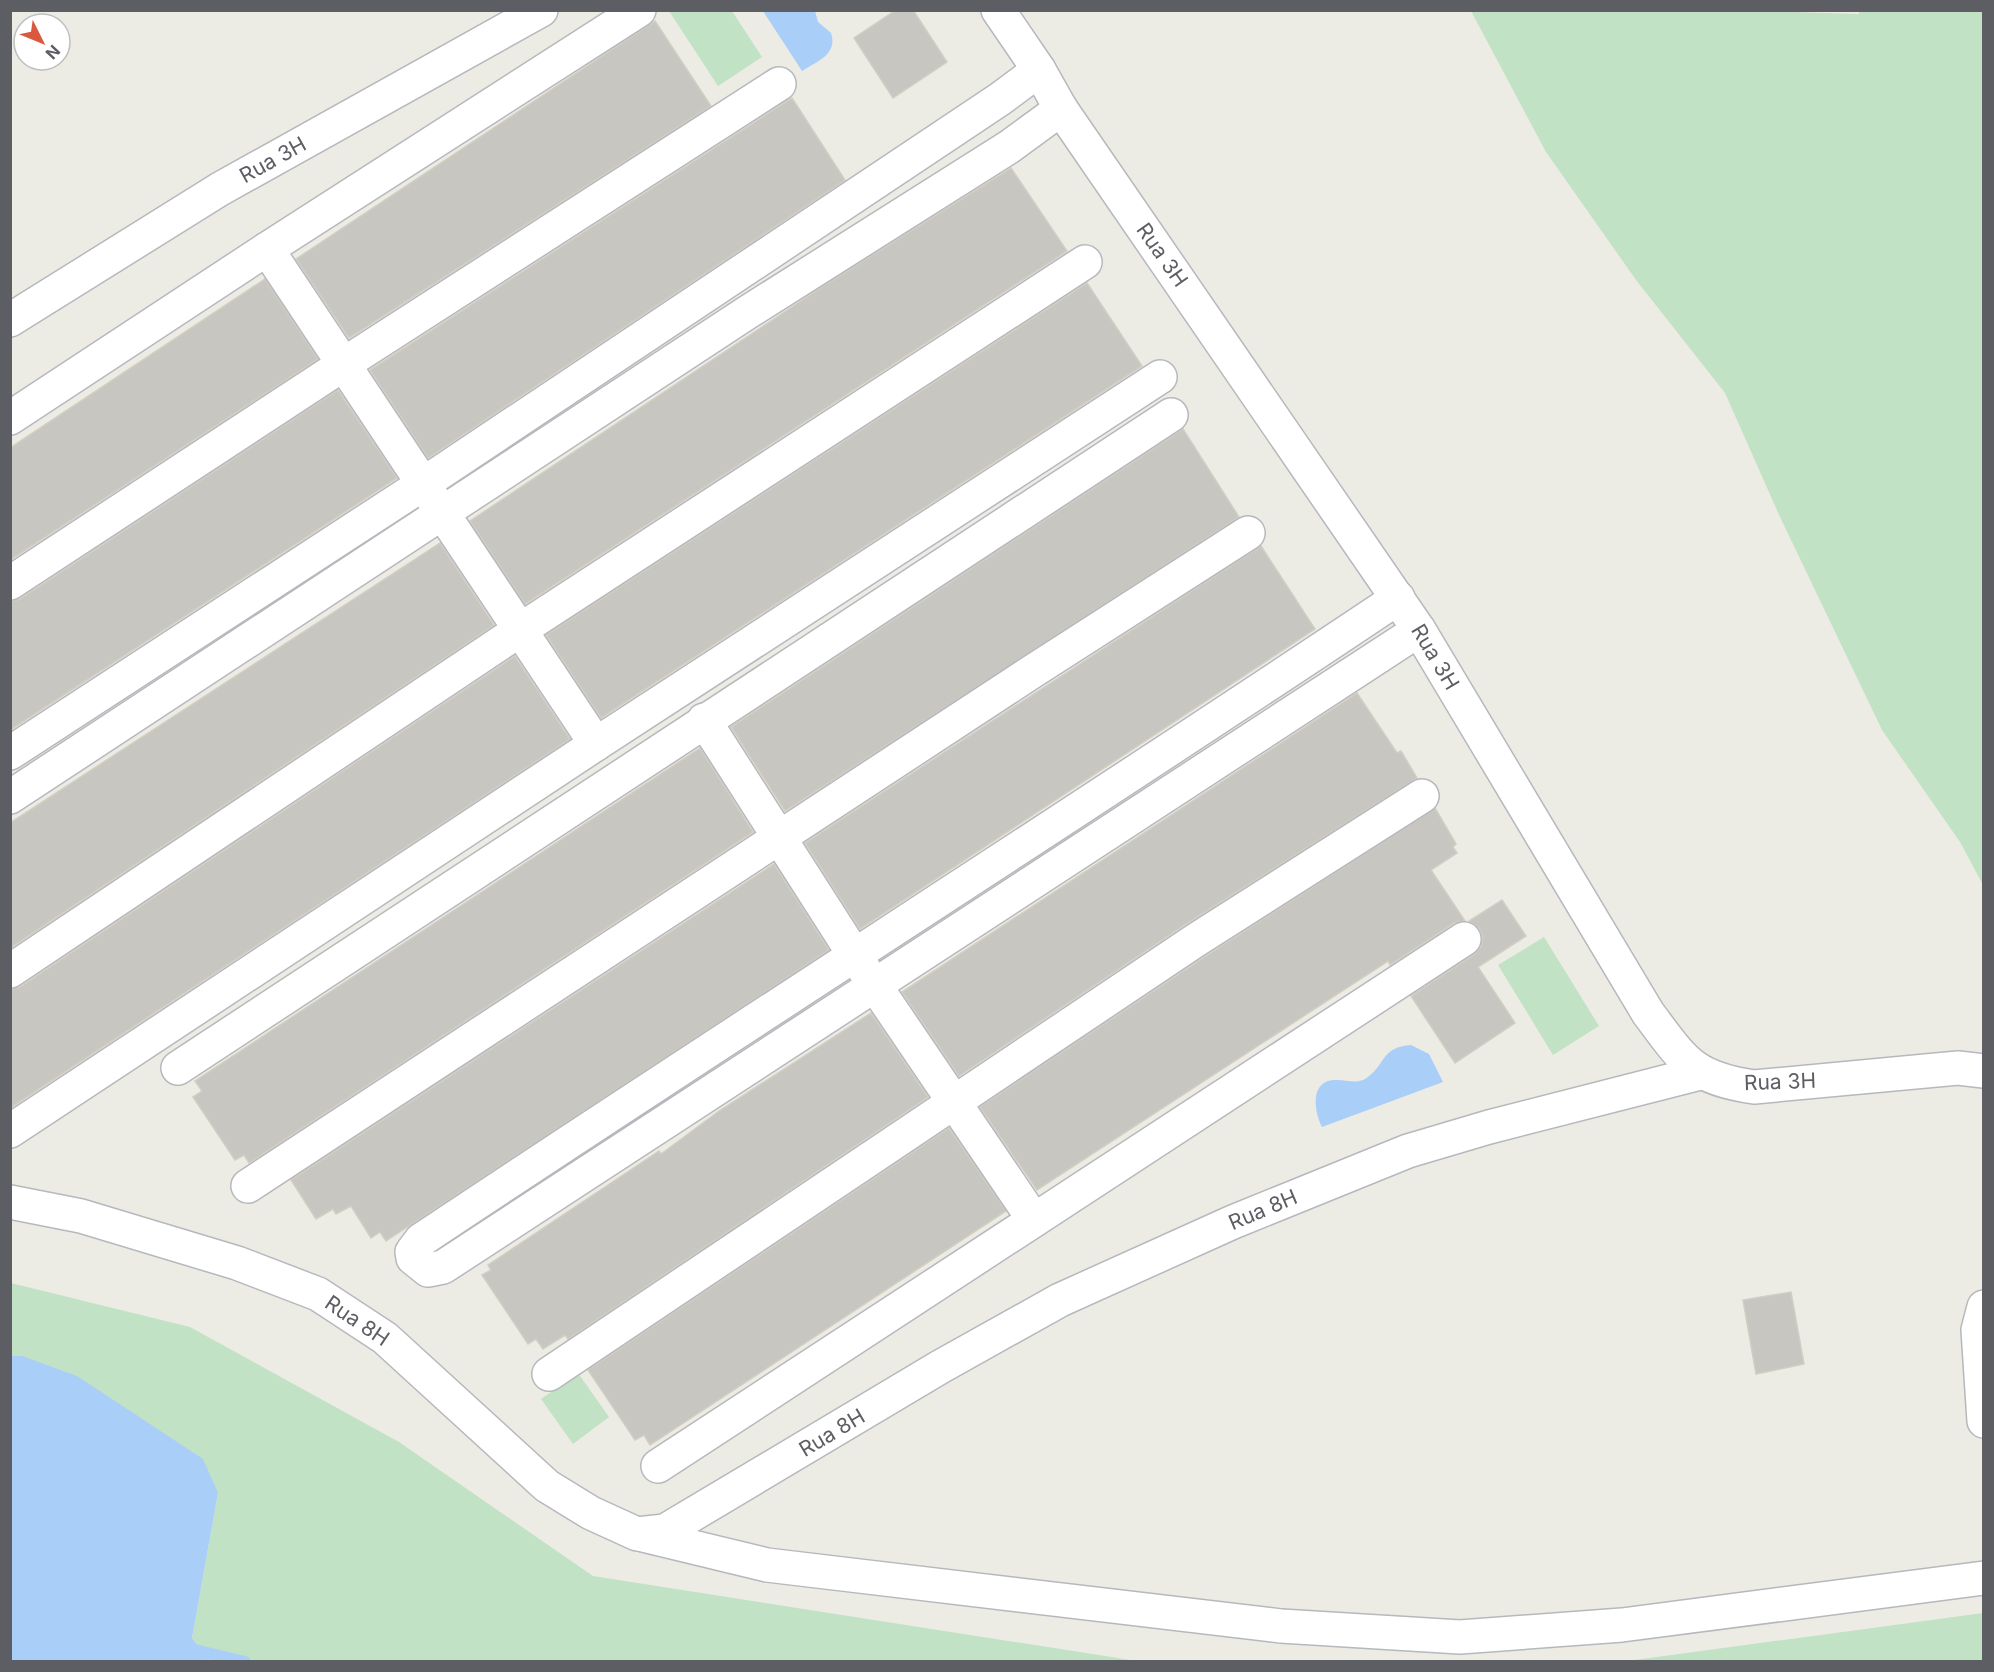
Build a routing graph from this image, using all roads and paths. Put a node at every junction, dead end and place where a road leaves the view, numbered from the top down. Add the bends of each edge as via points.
1 (541, 10) edge
2 (639, 10) edge
3 (998, 10) edge
4 (1039, 70) junction
5 (779, 84) dead end
6 (1061, 109) junction
7 (267, 249) junction
8 (1085, 262) dead end
9 (10, 320) edge
10 (344, 364) junction
11 (1160, 377) dead end
12 (1171, 415) dead end
13 (10, 418) edge
14 (423, 484) junction
15 (444, 514) junction
16 (1248, 533) dead end
17 (10, 584) edge
18 (1398, 598) junction
19 (520, 630) junction
20 (1419, 630) junction
21 (704, 720) junction
22 (596, 744) junction
23 (10, 753) edge
24 (1422, 796) dead end
25 (10, 797) edge
26 (780, 839) junction
27 (1464, 939) dead end
28 (855, 956) junction
29 (10, 970) edge
30 (876, 986) junction
31 (178, 1068) dead end
32 (1983, 1071) edge
33 (1700, 1073) junction
34 (954, 1102) junction
35 (10, 1131) edge
36 (248, 1186) dead end
37 (10, 1202) edge
38 (1034, 1220) junction
39 (1983, 1307) edge
40 (549, 1374) dead end
41 (1983, 1421) edge
42 (658, 1466) dead end
43 (638, 1534) junction
44 (1983, 1578) edge

1 - 9 street, Rua 3H via 220,189
2 - 7 street
3 - 4 street, Rua 3H
4 - 6 street, Rua 3H
4 - 14 street
5 - 10 street
6 - 15 street via 1009,147 748,312
6 - 18 street, Rua 3H
7 - 10 street
7 - 13 street
8 - 19 street
10 - 14 street
10 - 17 street
11 - 22 street
12 - 21 street
14 - 15 street
14 - 23 street
15 - 19 street
15 - 25 street
16 - 26 street
18 - 20 street, Rua 3H
18 - 28 street
19 - 22 street
19 - 29 street
20 - 30 street
20 - 33 street, Rua 3H via 1648,1013
21 - 26 street
21 - 31 street
22 - 35 street
24 - 34 street via 1196,940
26 - 28 street
26 - 36 street
27 - 38 street
28 - 30 street
28 - 30 street via 421,1240 412,1252 413,1258 428,1270 443,1267
30 - 34 street
32 - 33 street, Rua 3H via 1958,1068 1754,1087 1726,1083
33 - 43 street, Rua 8H via 1408,1151 1233,1222 1060,1300 940,1367 695,1515 665,1531
34 - 38 street
34 - 40 street
37 - 43 street, Rua 8H via 81,1216 226,1259 318,1294 385,1338 547,1486 591,1513
38 - 42 street
39 - 41 street via 1978,1330
43 - 44 street via 767,1565 1281,1626 1460,1637 1622,1625

